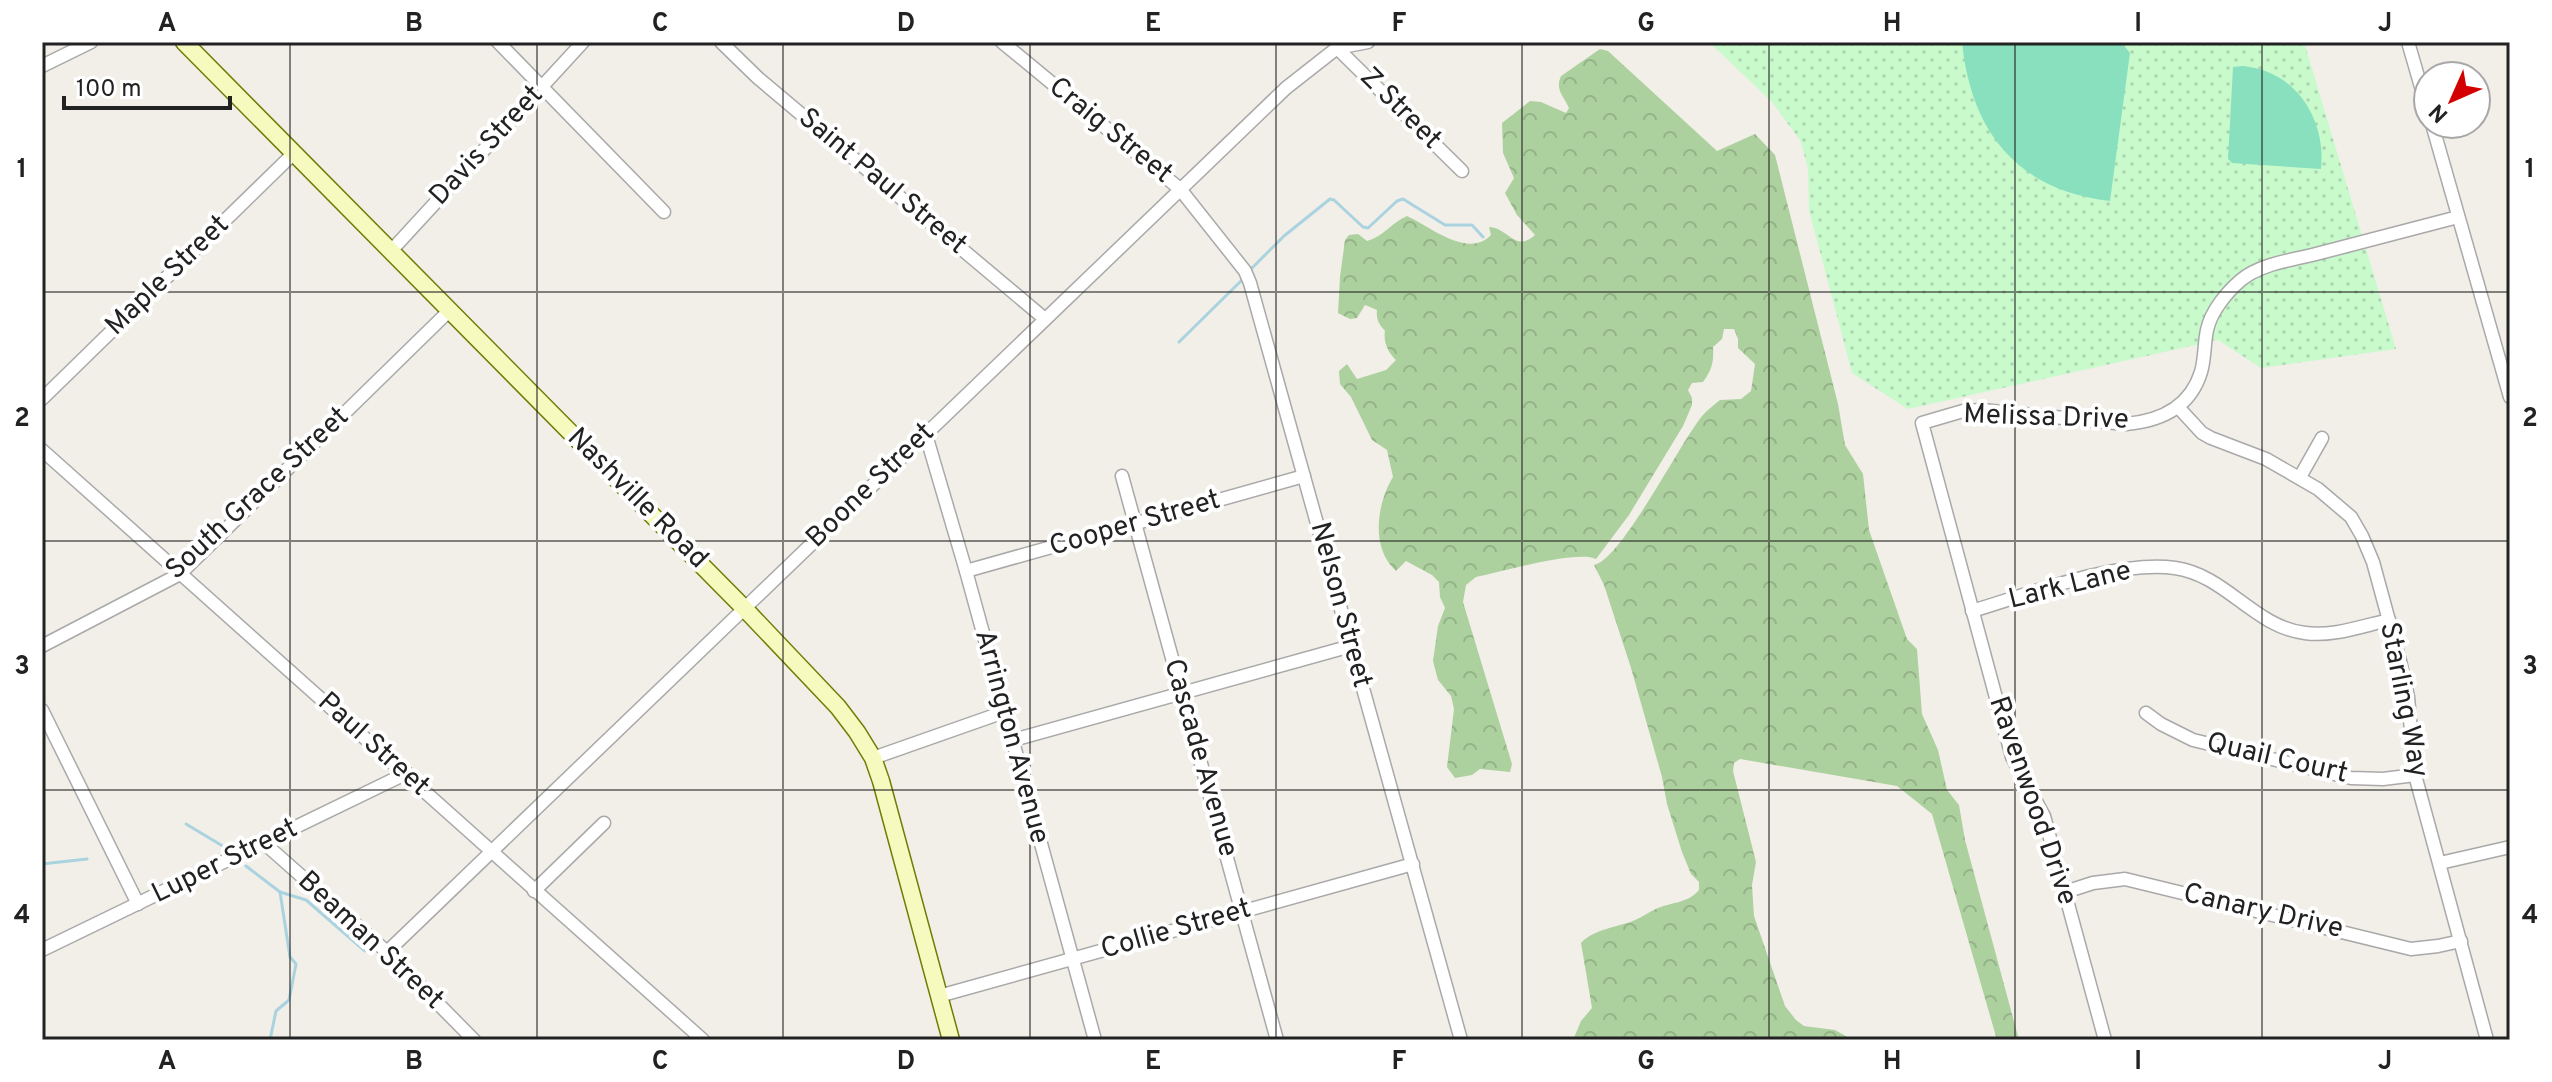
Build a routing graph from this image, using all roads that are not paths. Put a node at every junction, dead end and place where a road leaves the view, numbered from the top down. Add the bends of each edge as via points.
1 (91, 42) edge
2 (184, 42) edge
3 (498, 42) edge
4 (583, 42) edge
5 (721, 42) edge
6 (1002, 42) edge
7 (1368, 42) edge
8 (1337, 48) junction
9 (42, 66) edge
10 (541, 87) junction
11 (2436, 140) edge
12 (294, 153) junction
13 (1462, 171) dead end
14 (1180, 189) junction
15 (664, 212) dead end
16 (2458, 217) junction
17 (391, 251) junction
18 (450, 310) junction
19 (1045, 319) junction
20 (2510, 397) edge
21 (42, 399) edge
22 (2178, 407) junction
23 (1922, 423) joint
24 (926, 435) junction
25 (2322, 438) dead end
26 (42, 450) edge
27 (1122, 476) dead end
28 (1304, 476) junction
29 (2300, 477) junction
30 (1137, 524) junction
31 (966, 571) junction
32 (180, 574) junction
33 (744, 608) junction
34 (1972, 611) junction
35 (2389, 620) junction
36 (42, 646) edge
37 (1351, 646) junction
38 (1181, 693) junction
39 (42, 710) edge
40 (1004, 712) junction
41 (2146, 713) dead end
42 (1013, 740) junction
43 (873, 758) junction
44 (407, 773) junction
45 (2415, 775) junction
46 (604, 823) dead end
47 (264, 843) junction
48 (2510, 847) edge
49 (490, 851) junction
50 (2440, 863) junction
51 (1413, 864) junction
52 (534, 891) junction
53 (2065, 892) junction
54 (138, 904) junction
55 (1242, 911) junction
56 (2461, 941) junction
57 (42, 950) edge
58 (387, 952) junction
59 (1072, 958) junction
60 (939, 996) junction
61 (474, 1040) edge
62 (703, 1040) edge
63 (951, 1040) edge
64 (1095, 1040) edge
65 (1277, 1040) edge
66 (1461, 1040) edge
67 (2105, 1040) edge
68 (2487, 1040) edge

1 - 9 street
2 - 12 main road, Nashville Road
3 - 10 street
4 - 10 street, Davis Street
5 - 19 street, Saint Paul Street
6 - 14 street, Craig Street
7 - 8 street, Boone Street
8 - 13 street, Z Street
8 - 14 street, Boone Street via 1286,88
10 - 15 street
10 - 17 street, Davis Street
11 - 16 street
12 - 17 main road, Nashville Road
12 - 21 street, Maple Street
14 - 19 street, Boone Street
14 - 28 street, Nelson Street via 1250,283
16 - 20 street
16 - 22 street via 2243,278 2216,309 2195,388
17 - 18 main road, Nashville Road
18 - 32 street, South Grace Street
18 - 33 main road, Nashville Road
19 - 24 street, Boone Street
22 - 23 street, Melissa Drive via 2147,422 2126,424 1982,410
22 - 29 street, Starling Way via 2202,433
23 - 34 street, Ravenwood Drive
24 - 31 street, Arrington Avenue
24 - 33 street, Boone Street
25 - 29 street
26 - 32 street, Paul Street
27 - 30 street, Cascade Avenue
28 - 30 street, Cooper Street
28 - 37 street, Nelson Street
29 - 35 street, Starling Way via 2351,517 2373,562
30 - 31 street, Cooper Street
30 - 38 street, Cascade Avenue
31 - 40 street, Arrington Avenue
32 - 36 street, South Grace Street
32 - 44 street, Paul Street
33 - 43 main road, Nashville Road via 838,707
33 - 49 street, Boone Street
34 - 35 street, Lark Lane via 2099,574 2157,567 2197,574 2270,622 2305,633
34 - 53 street, Ravenwood Drive via 2012,757 2044,816
35 - 45 street, Starling Way via 2408,697
37 - 38 street
37 - 51 street, Nelson Street
38 - 42 street
38 - 55 street, Cascade Avenue
39 - 54 street
40 - 42 street, Arrington Avenue
40 - 43 street
41 - 45 street, Quail Court via 2193,740 2351,778
42 - 59 street, Arrington Avenue
43 - 60 main road, Nashville Road
44 - 47 street, Luper Street
44 - 49 street, Paul Street
45 - 50 street, Starling Way
46 - 52 street
47 - 54 street, Luper Street
47 - 58 street, Beaman Street
48 - 50 street
49 - 52 street, Paul Street
49 - 58 street, Boone Street
50 - 56 street, Starling Way
51 - 55 street, Collie Street
51 - 66 street, Nelson Street
52 - 62 street, Paul Street
53 - 56 street, Canary Drive via 2125,879 2411,949
53 - 67 street, Ravenwood Drive
54 - 57 street, Luper Street
55 - 59 street, Collie Street
55 - 65 street, Cascade Avenue
56 - 68 street, Starling Way
58 - 61 street, Beaman Street
59 - 60 street, Collie Street
59 - 64 street, Arrington Avenue
60 - 63 main road, Nashville Road

